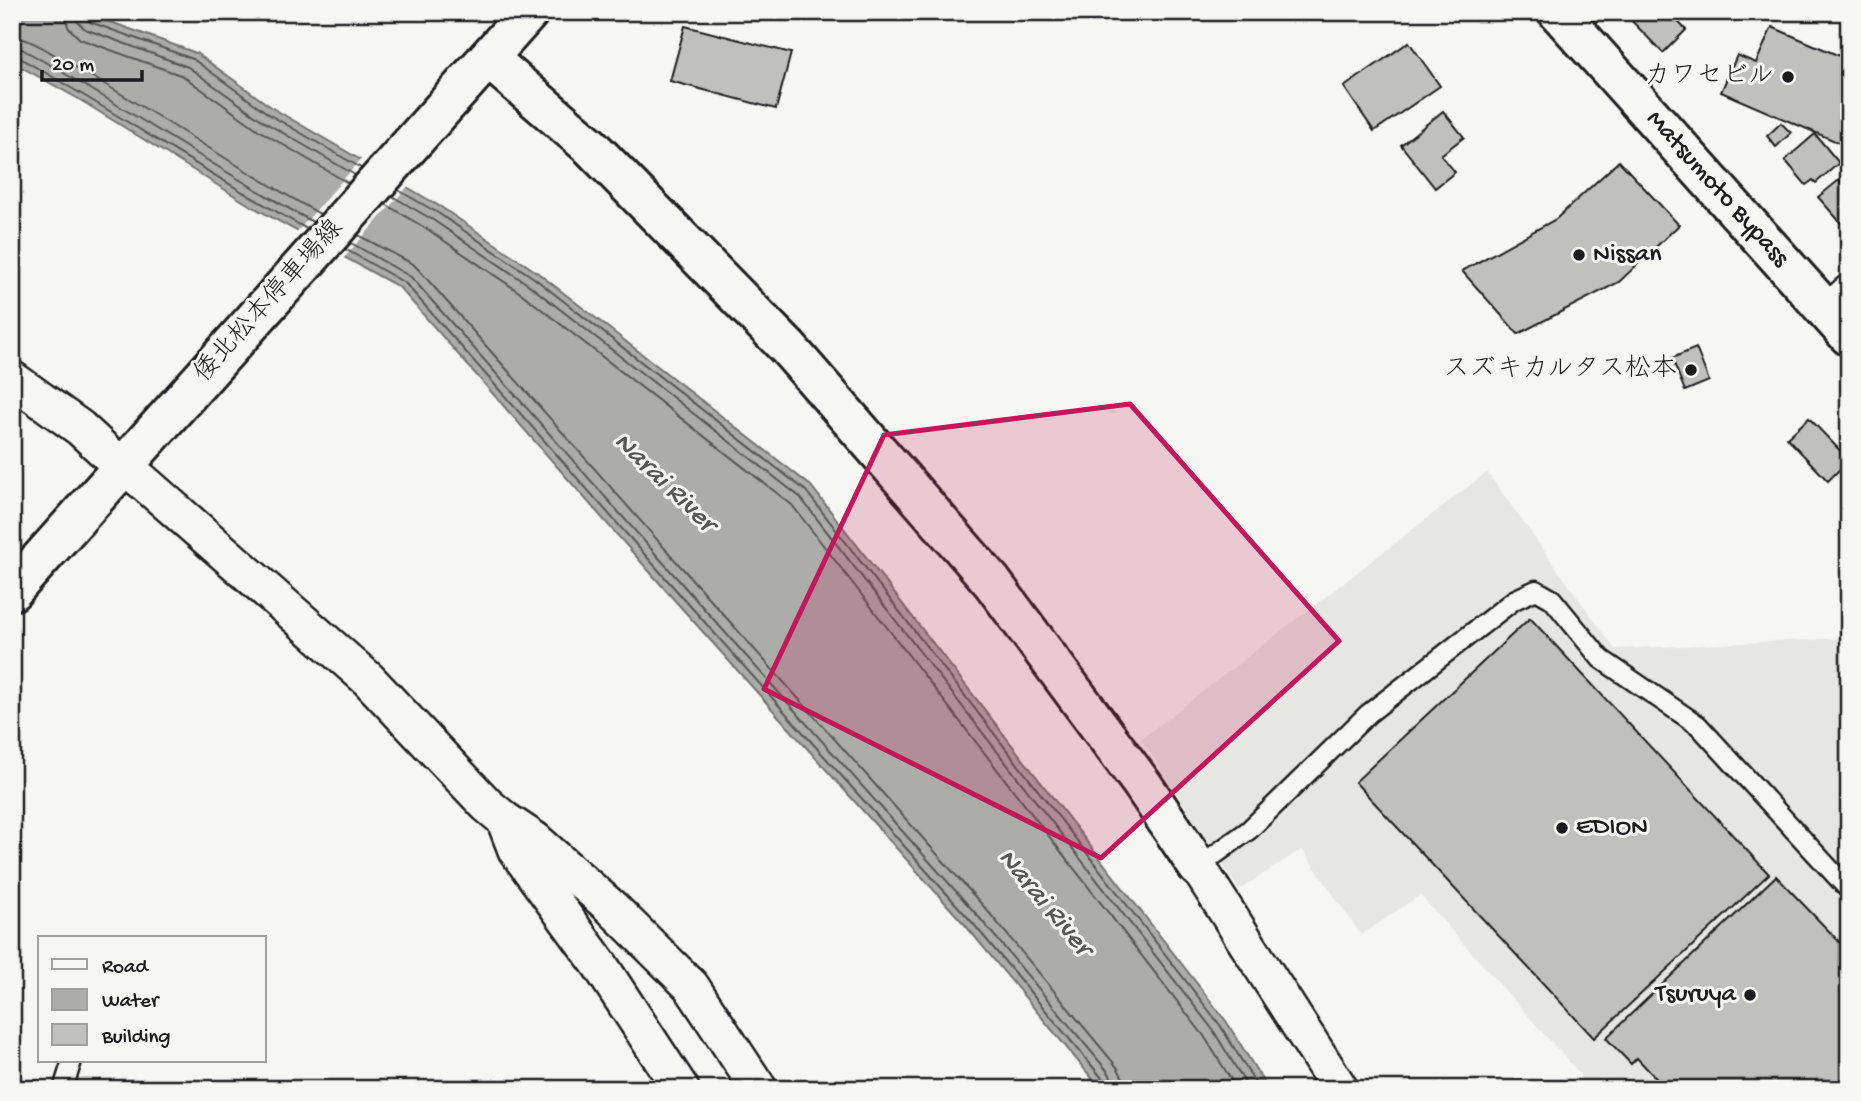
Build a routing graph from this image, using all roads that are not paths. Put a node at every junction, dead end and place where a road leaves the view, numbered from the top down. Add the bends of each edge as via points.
1 (529, 12) edge
2 (1558, 12) edge
3 (479, 67) junction
4 (1841, 314) edge
5 (12, 379) edge
6 (131, 458) junction
7 (12, 592) edge
8 (505, 820) junction
9 (1198, 867) junction
10 (1849, 890) edge
11 (72, 1062) edge
12 (63, 1089) edge
13 (681, 1089) edge
14 (759, 1089) edge
15 (1340, 1089) edge

1 - 3 main road, 倭北松本停車場線
2 - 4 main road, Matsumoto Bypass
3 - 6 main road, 倭北松本停車場線
3 - 9 main road via 590,146 788,348 992,582
5 - 6 street
6 - 7 main road, 倭北松本停車場線
6 - 8 street via 170,504 368,679
8 - 13 street via 516,850 600,965
8 - 14 street via 612,908 691,986
9 - 10 lane via 1249,830 1368,714 1514,600 1536,590 1552,599 1601,659 1698,725
9 - 15 street
11 - 12 lane

